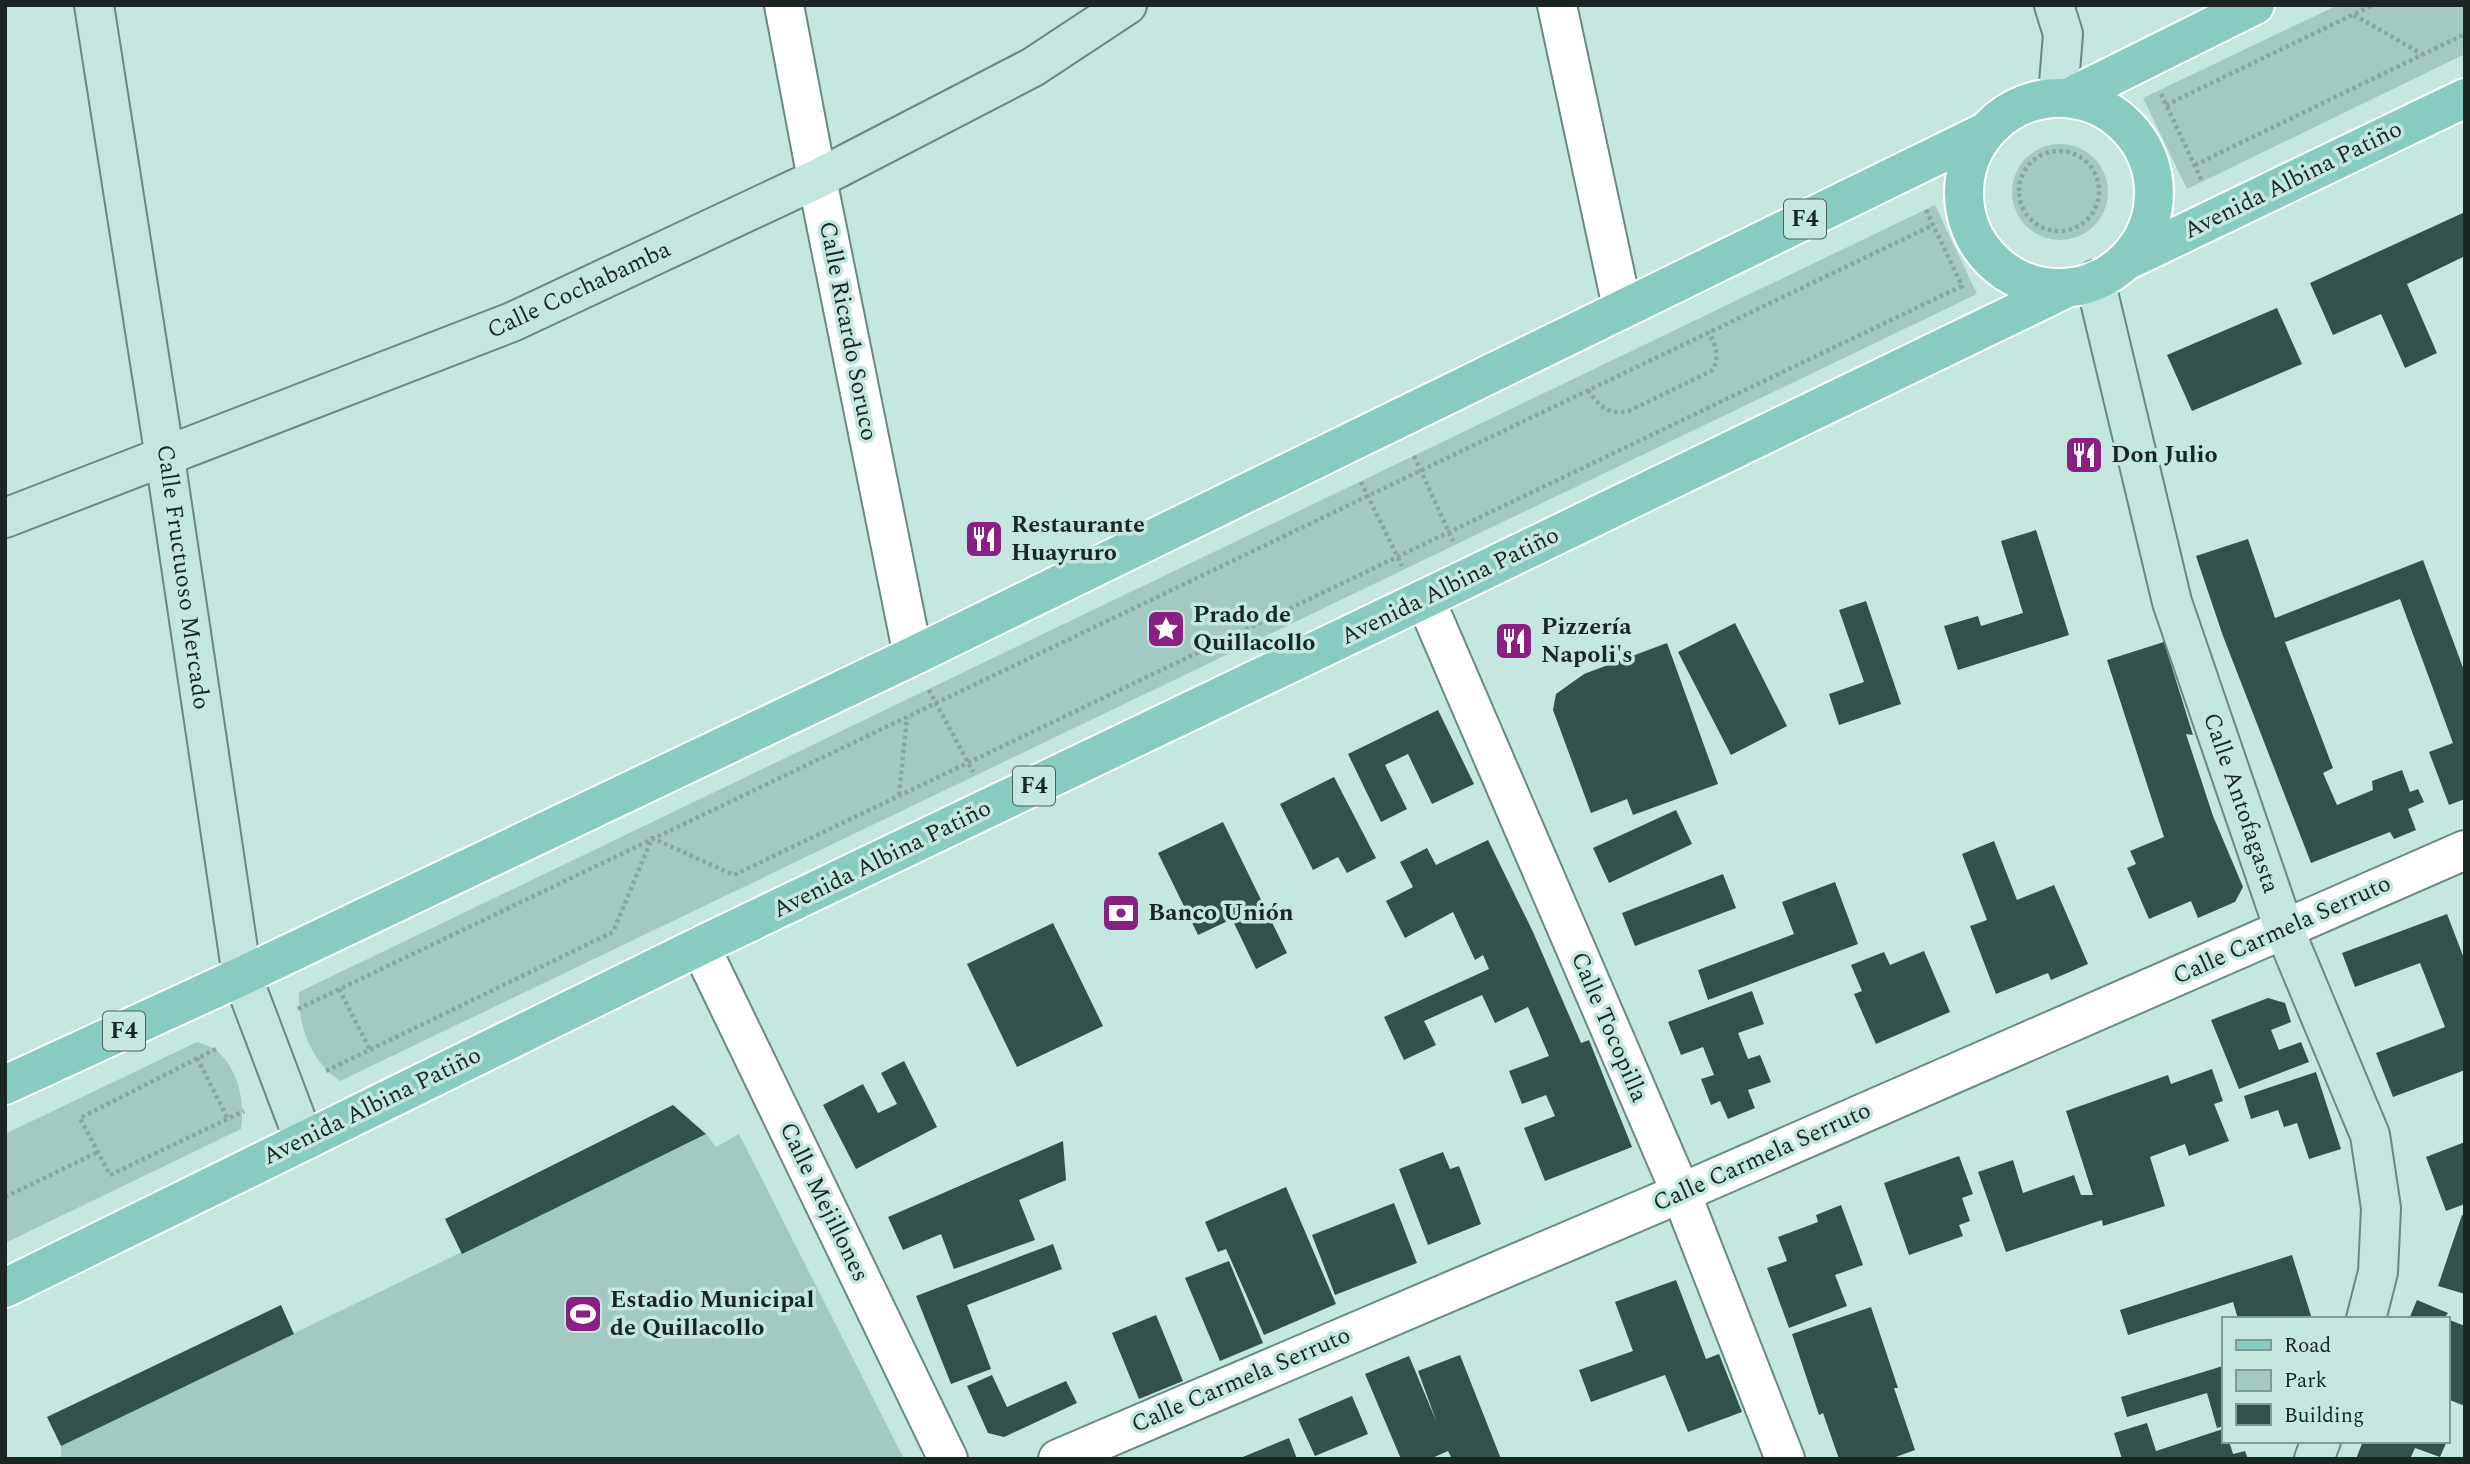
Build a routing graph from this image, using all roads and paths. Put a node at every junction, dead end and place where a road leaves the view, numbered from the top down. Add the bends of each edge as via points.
1 (94, 5) edge
2 (784, 5) edge
3 (1127, 5) edge
4 (1558, 5) edge
5 (2054, 5) edge
6 (2255, 5) edge
7 (2373, 5) edge
8 (2354, 15) junction
9 (2465, 34) edge
10 (2423, 54) junction
11 (2159, 91) dead end
12 (2066, 96) junction
13 (2465, 98) edge
14 (2166, 105) junction
15 (1987, 131) junction
16 (2054, 150) joint
17 (2195, 165) junction
18 (817, 180) junction
19 (2202, 182) dead end
20 (1926, 210) dead end
21 (1933, 225) junction
22 (2094, 277) junction
23 (1962, 286) junction
24 (1968, 299) dead end
25 (1622, 307) junction
26 (1709, 332) junction
27 (1588, 390) junction
28 (1414, 456) dead end
29 (165, 458) junction
30 (1420, 470) junction
31 (1361, 482) dead end
32 (1368, 495) junction
33 (5, 518) edge
34 (1449, 532) junction
35 (1455, 545) dead end
36 (1397, 556) junction
37 (1414, 584) junction
38 (921, 672) junction
39 (936, 703) junction
40 (907, 716) junction
41 (967, 762) junction
42 (975, 776) dead end
43 (899, 795) junction
44 (652, 838) junction
45 (2465, 850) edge
46 (2284, 929) junction
47 (700, 946) junction
48 (242, 976) junction
49 (340, 989) junction
50 (298, 1009) dead end
51 (216, 1049) dead end
52 (370, 1050) junction
53 (197, 1058) junction
54 (326, 1071) dead end
55 (5, 1086) edge
56 (244, 1111) dead end
57 (228, 1119) junction
58 (304, 1140) junction
59 (98, 1152) junction
60 (1681, 1192) junction
61 (5, 1198) edge
62 (5, 1288) edge
63 (2367, 1317) edge
64 (948, 1459) edge
65 (1058, 1459) edge
66 (1785, 1459) edge

1 - 29 main road, Calle Fructuoso Mercado
2 - 18 street, Calle Ricardo Soruco
3 - 18 main road, Calle Cochabamba via 1033,66
4 - 25 street
5 - 12 main road via 2063,34
6 - 12 main road, F4
7 - 8 path
8 - 10 path
8 - 14 path
9 - 10 path
10 - 17 path
11 - 14 path
12 - 15 main road, F4 via 2012,110
12 - 22 main road, F4 via 2102,107 2127,126 2146,151 2154,181 2154,212 2143,241
13 - 22 main road, Avenida Albina Patiño / F4
14 - 17 path
15 - 22 main road, F4 via 1970,158 1963,189 1967,220 1981,250 2004,272 2028,284
15 - 25 main road, F4
16 - 16 path via 2041,154 2023,172 2019,197 2030,220 2054,231 2067,230 2090,216 2099,190 2090,164 2067,151
17 - 19 path
18 - 29 main road, Calle Cochabamba via 513,323
18 - 38 street, Calle Ricardo Soruco
20 - 21 path
21 - 23 path
21 - 26 path
22 - 37 main road, Avenida Albina Patiño / F4
22 - 46 main road, Calle Antofagasta via 2172,602
23 - 24 path
23 - 34 path
25 - 38 main road, F4
26 - 27 path
26 - 27 path via 1717,351 1713,370 1629,411 1615,414 1599,405
27 - 30 path
28 - 30 path
29 - 33 main road, Calle Cochabamba
29 - 48 main road, Calle Fructuoso Mercado
30 - 32 path
30 - 34 path
31 - 32 path
32 - 36 path
32 - 39 path
34 - 35 path
34 - 36 path
36 - 37 path
36 - 41 path
37 - 47 main road, Avenida Albina Patiño / F4
37 - 60 street, Calle Tocopilla
38 - 39 path
38 - 48 main road, F4
39 - 40 path
39 - 41 path
40 - 43 path
40 - 44 path
41 - 42 path
41 - 43 path
43 - 44 path via 734,875
44 - 49 path
44 - 52 path via 613,932
45 - 46 street, Calle Carmela Serruto
46 - 60 street, Calle Carmela Serruto
46 - 63 main road, Calle Antofagasta via 2370,1135 2381,1208 2378,1272
47 - 58 main road, Avenida Albina Patiño / F4
47 - 64 street, Calle Mejillones
48 - 55 main road, F4
48 - 58 main road, Calle Fructuoso Mercado
49 - 50 path
49 - 52 path
51 - 53 path
52 - 54 path
53 - 57 path
53 - 59 path via 80,1118
56 - 57 path
57 - 59 path via 110,1175
58 - 62 main road, Avenida Albina Patiño / F4
59 - 61 path
60 - 65 street, Calle Carmela Serruto
60 - 66 street, Calle Tocopilla

